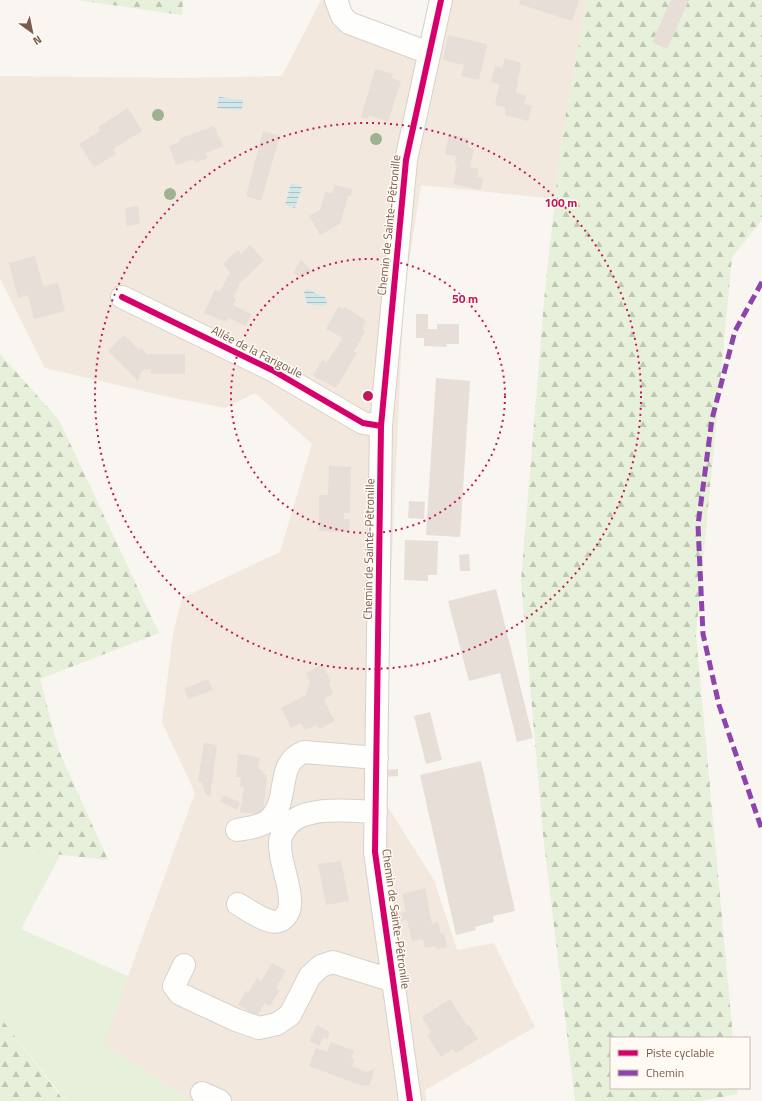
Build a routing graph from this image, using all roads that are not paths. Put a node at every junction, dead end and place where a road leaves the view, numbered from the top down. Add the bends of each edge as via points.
1 (336, 0) edge
2 (441, 0) edge
3 (429, 53) junction
4 (122, 296) dead end
5 (381, 426) junction
6 (377, 758) junction
7 (376, 812) junction
8 (237, 830) dead end
9 (238, 904) dead end
10 (184, 966) dead end
11 (394, 981) junction
12 (410, 1101) edge

1 - 3 street via 342,16 349,23
2 - 3 street, Chemin de Sainte-Pétronille
3 - 5 street, Chemin de Sainte-Pétronille via 406,160
4 - 5 street, Allée de la Farigoule via 272,370 363,423
5 - 6 street, Chemin de Sainte-Pétronille
6 - 7 street, Chemin de Sainte-Pétronille
6 - 8 street via 304,752 295,755 288,766 279,807 271,819 255,827
7 - 9 street via 306,814 288,825 280,839 280,855 290,902 288,914 281,921 271,922
7 - 11 street, Chemin de Sainte-Pétronille via 375,852
10 - 11 street via 174,986 180,994 259,1028 277,1024 290,1015 310,976 321,966 333,962
11 - 12 street, Chemin de Sainte-Pétronille

